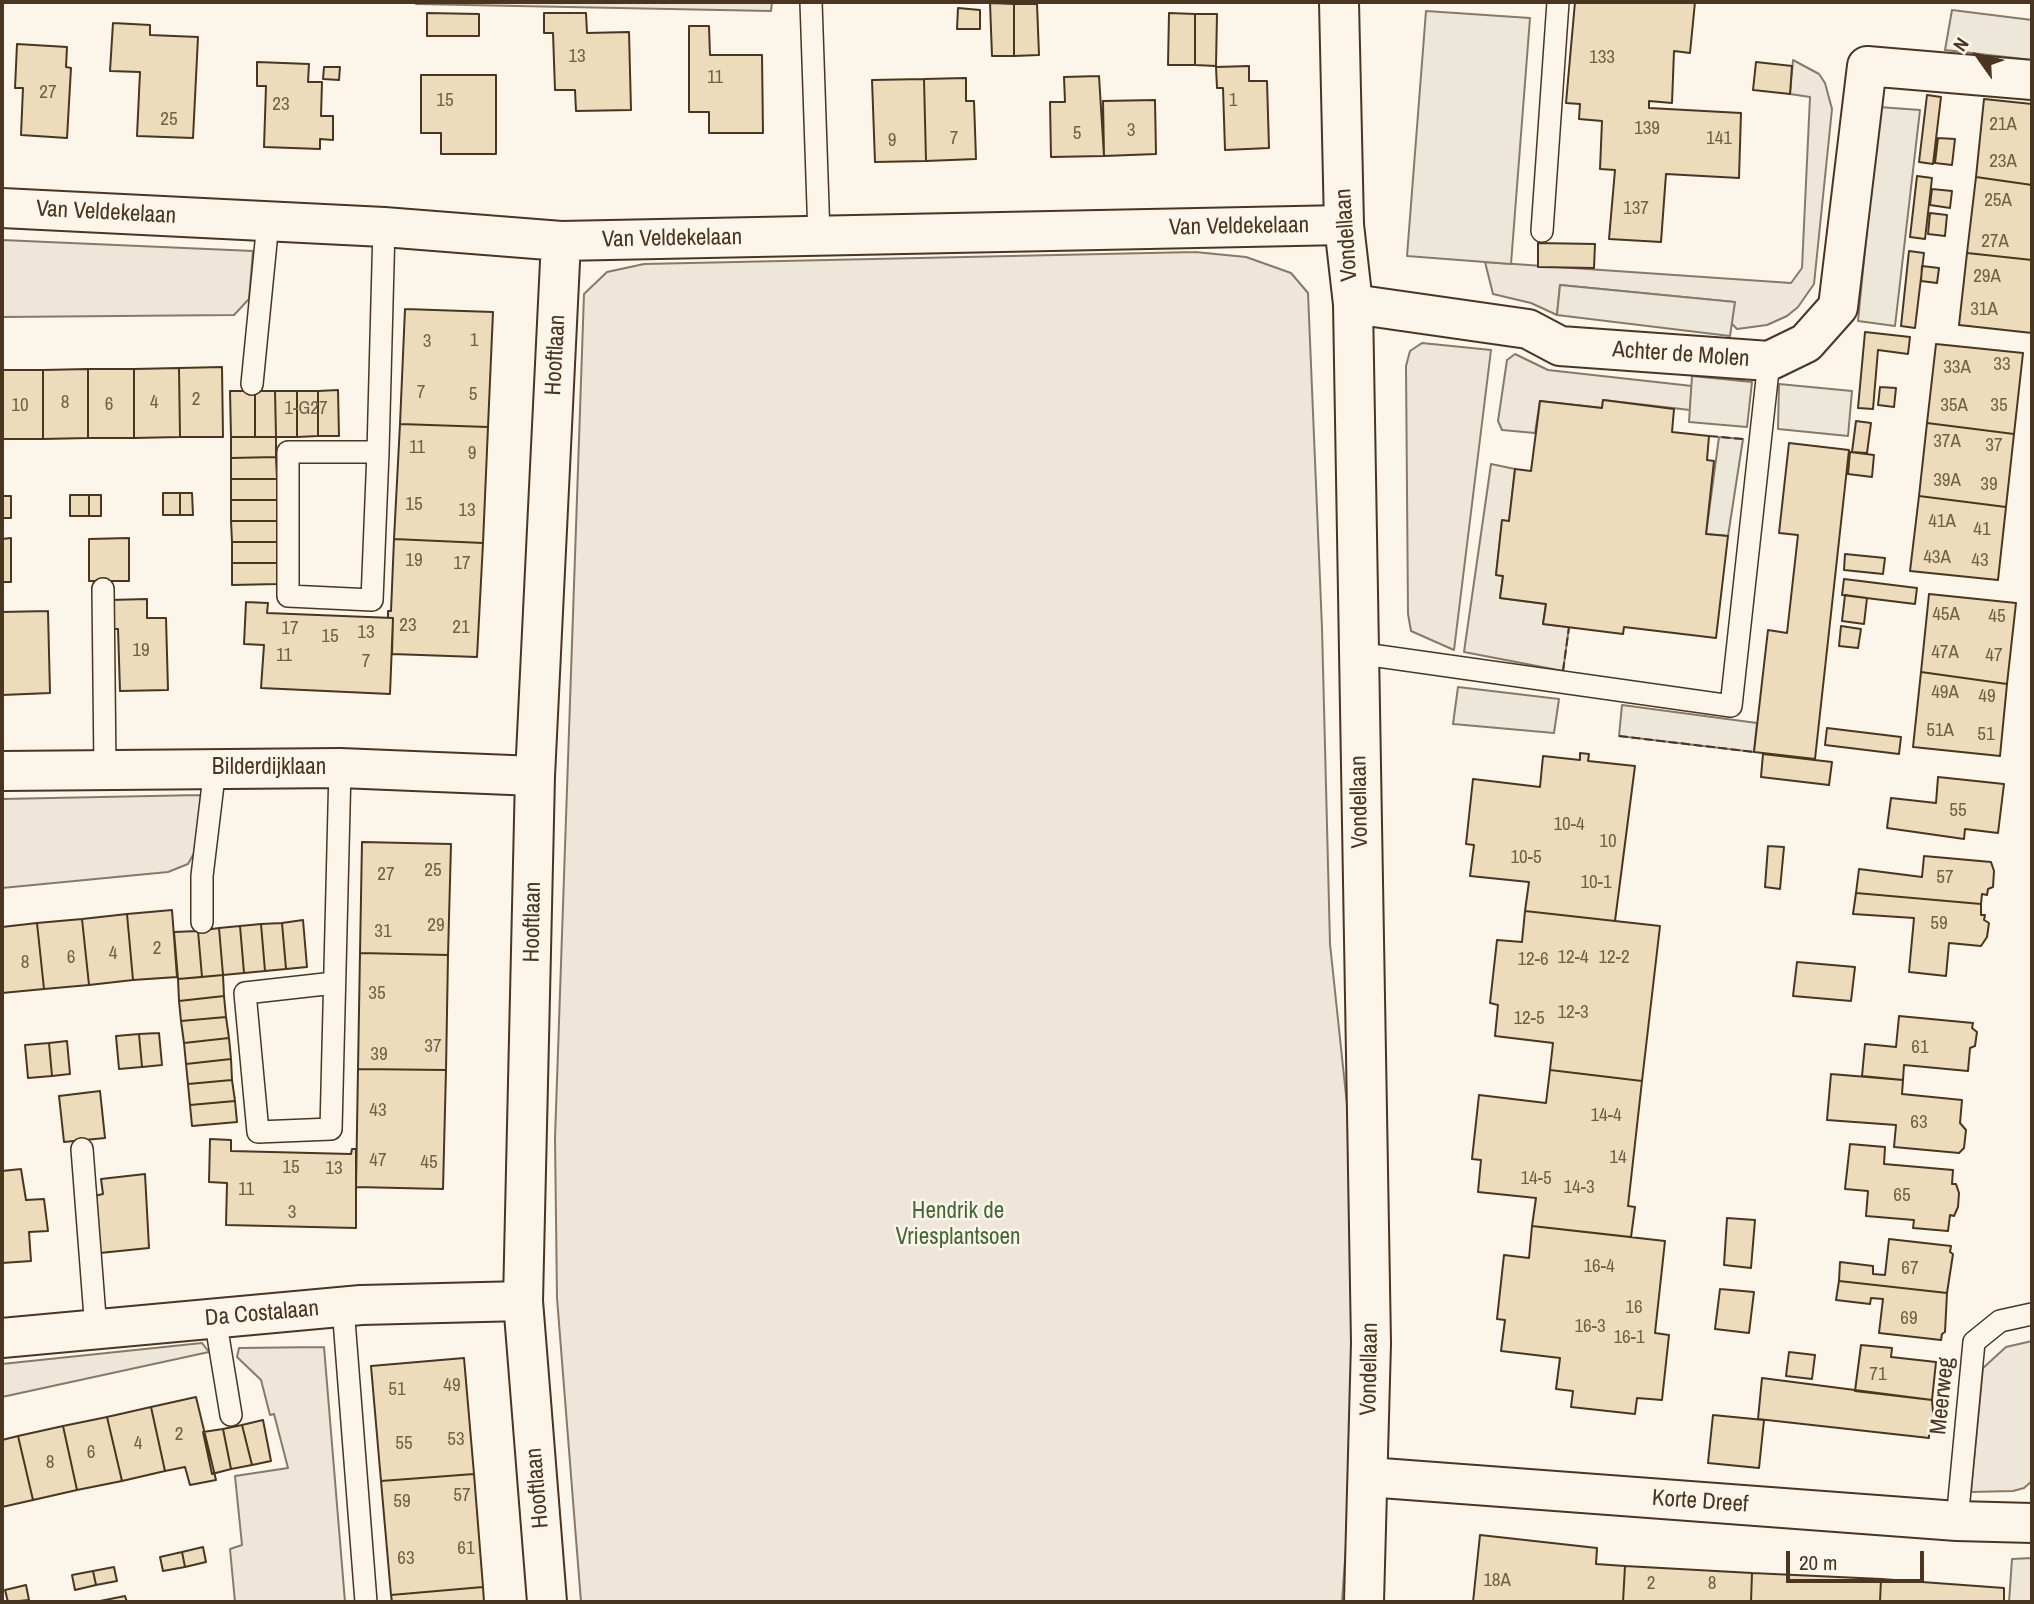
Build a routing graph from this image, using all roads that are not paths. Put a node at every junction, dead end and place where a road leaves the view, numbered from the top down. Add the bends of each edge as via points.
1 (811, 2) edge
2 (1339, 2) edge
3 (1558, 2) edge
4 (2032, 80) edge
5 (2, 208) edge
6 (268, 222) junction
7 (1343, 225) junction
8 (384, 227) junction
9 (1542, 231) dead end
10 (819, 236) junction
11 (561, 241) junction
12 (1353, 304) junction
13 (1769, 361) junction
14 (252, 384) dead end
15 (378, 452) junction
16 (103, 589) dead end
17 (1357, 653) junction
18 (215, 768) junction
19 (340, 768) junction
20 (104, 770) junction
21 (2, 771) edge
22 (536, 776) junction
23 (202, 922) dead end
24 (334, 983) junction
25 (82, 1149) dead end
26 (523, 1301) junction
27 (343, 1307) junction
28 (2032, 1314) edge
29 (215, 1318) junction
30 (96, 1330) junction
31 (2, 1338) edge
32 (231, 1415) dead end
33 (1368, 1478) junction
34 (1957, 1521) junction
35 (2032, 1523) edge
36 (366, 1602) edge
37 (547, 1602) edge
38 (1364, 1602) edge

1 - 10 lane
2 - 7 street, Vondellaan
3 - 9 lane
4 - 13 street, Achter de Molen via 1867,66 1838,307 1806,343
5 - 6 street, Van Veldekelaan
6 - 8 street, Van Veldekelaan
6 - 14 lane
7 - 10 street, Van Veldekelaan
7 - 12 street, Vondellaan
8 - 11 street, Van Veldekelaan
8 - 15 lane
10 - 11 street, Van Veldekelaan
11 - 22 street, Hooftlaan
12 - 13 street, Achter de Molen via 1528,329 1560,346
12 - 17 street, Vondellaan
13 - 17 lane via 1731,706
15 - 15 lane via 372,600 288,596 288,452
16 - 20 lane
17 - 33 street, Vondellaan via 1371,1343
18 - 19 street, Bilderdijklaan
18 - 20 street, Bilderdijklaan
18 - 23 lane via 202,876
19 - 22 street, Bilderdijklaan
19 - 24 lane
20 - 21 street, Bilderdijklaan
22 - 26 street, Hooftlaan
24 - 24 lane via 331,1129 258,1132 245,993
25 - 30 lane
26 - 27 street, Da Costalaan
26 - 37 street, Hooftlaan
27 - 29 street, Da Costalaan
27 - 36 lane
28 - 34 lane, Meerweg via 2000,1321 1975,1342
29 - 30 street, Da Costalaan
29 - 32 lane
30 - 31 street, Da Costalaan
33 - 34 street, Korte Dreef
33 - 38 street, Vondellaan
34 - 35 street, Korte Dreef

